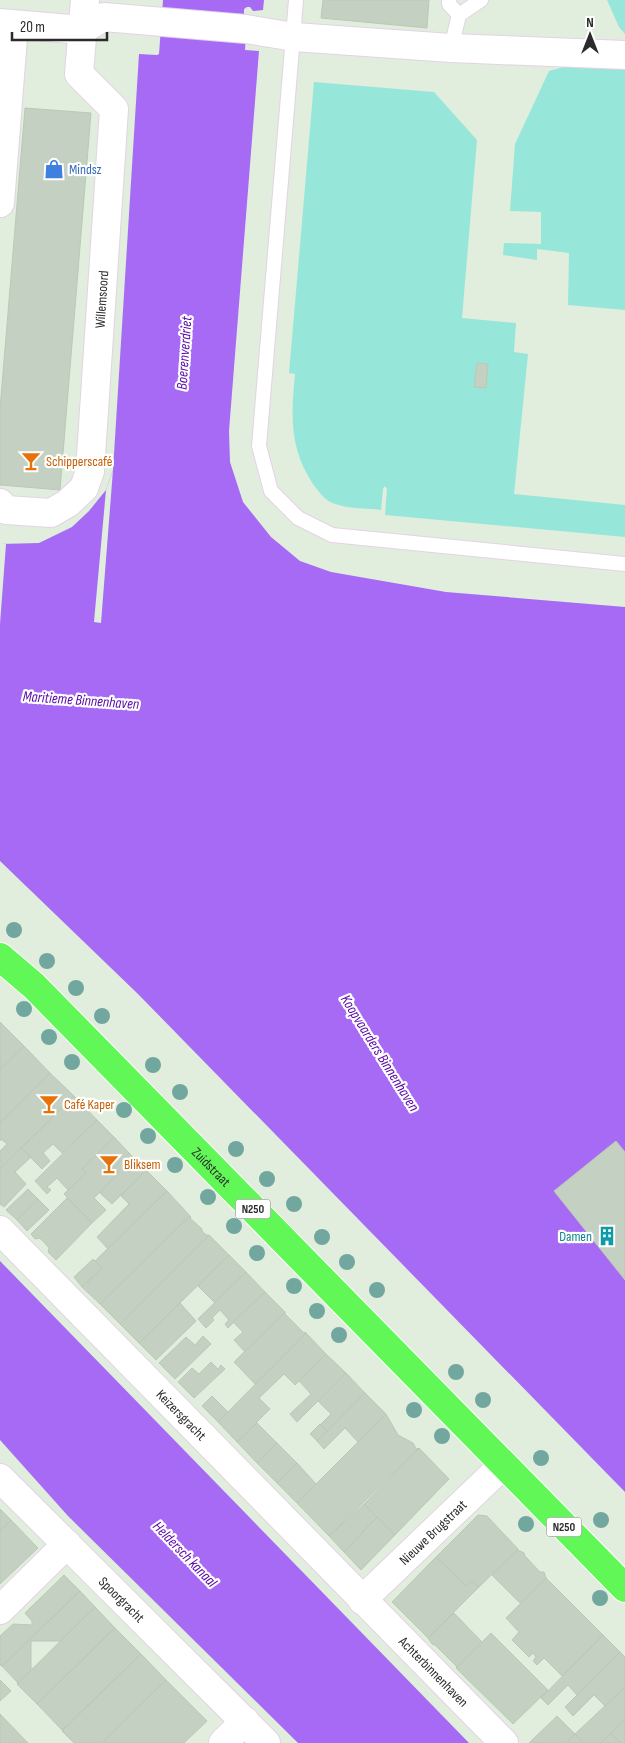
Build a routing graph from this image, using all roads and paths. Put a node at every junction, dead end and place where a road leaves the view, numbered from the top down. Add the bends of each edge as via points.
1 (296, 0) edge
2 (449, 0) edge
3 (481, 0) edge
4 (460, 14) junction
5 (91, 15) edge
6 (7, 24) edge
7 (294, 37) junction
8 (451, 48) junction
9 (625, 55) edge
10 (4, 97) edge
11 (0, 204) edge
12 (0, 504) edge
13 (625, 564) edge
14 (0, 957) edge
15 (0, 1230) edge
16 (503, 1465) junction
17 (0, 1478) edge
18 (66, 1544) junction
19 (625, 1588) edge
20 (362, 1600) junction
21 (0, 1610) edge
22 (245, 1721) junction
23 (222, 1743) edge
24 (266, 1743) edge
25 (504, 1743) edge

1 - 7 lane
2 - 4 lane
3 - 4 lane
4 - 8 lane
5 - 6 street
5 - 7 street via 246,29
5 - 12 street, Willemsoord via 79,74 114,109 90,471 84,488 51,513 6,510
6 - 10 street
7 - 8 street
7 - 13 lane via 259,446 271,491 298,518 332,535
8 - 9 street
10 - 11 street
14 - 16 main road, Zuidstraat / N250 via 40,992
15 - 20 street, Keizersgracht
16 - 19 main road, N250
16 - 20 street, Nieuwe Brugstraat
17 - 18 street, Spoorgracht
18 - 21 street
18 - 22 street, Spoorgracht
20 - 25 street, Achterbinnenhaven
22 - 23 street
22 - 24 street, Spoorgracht

